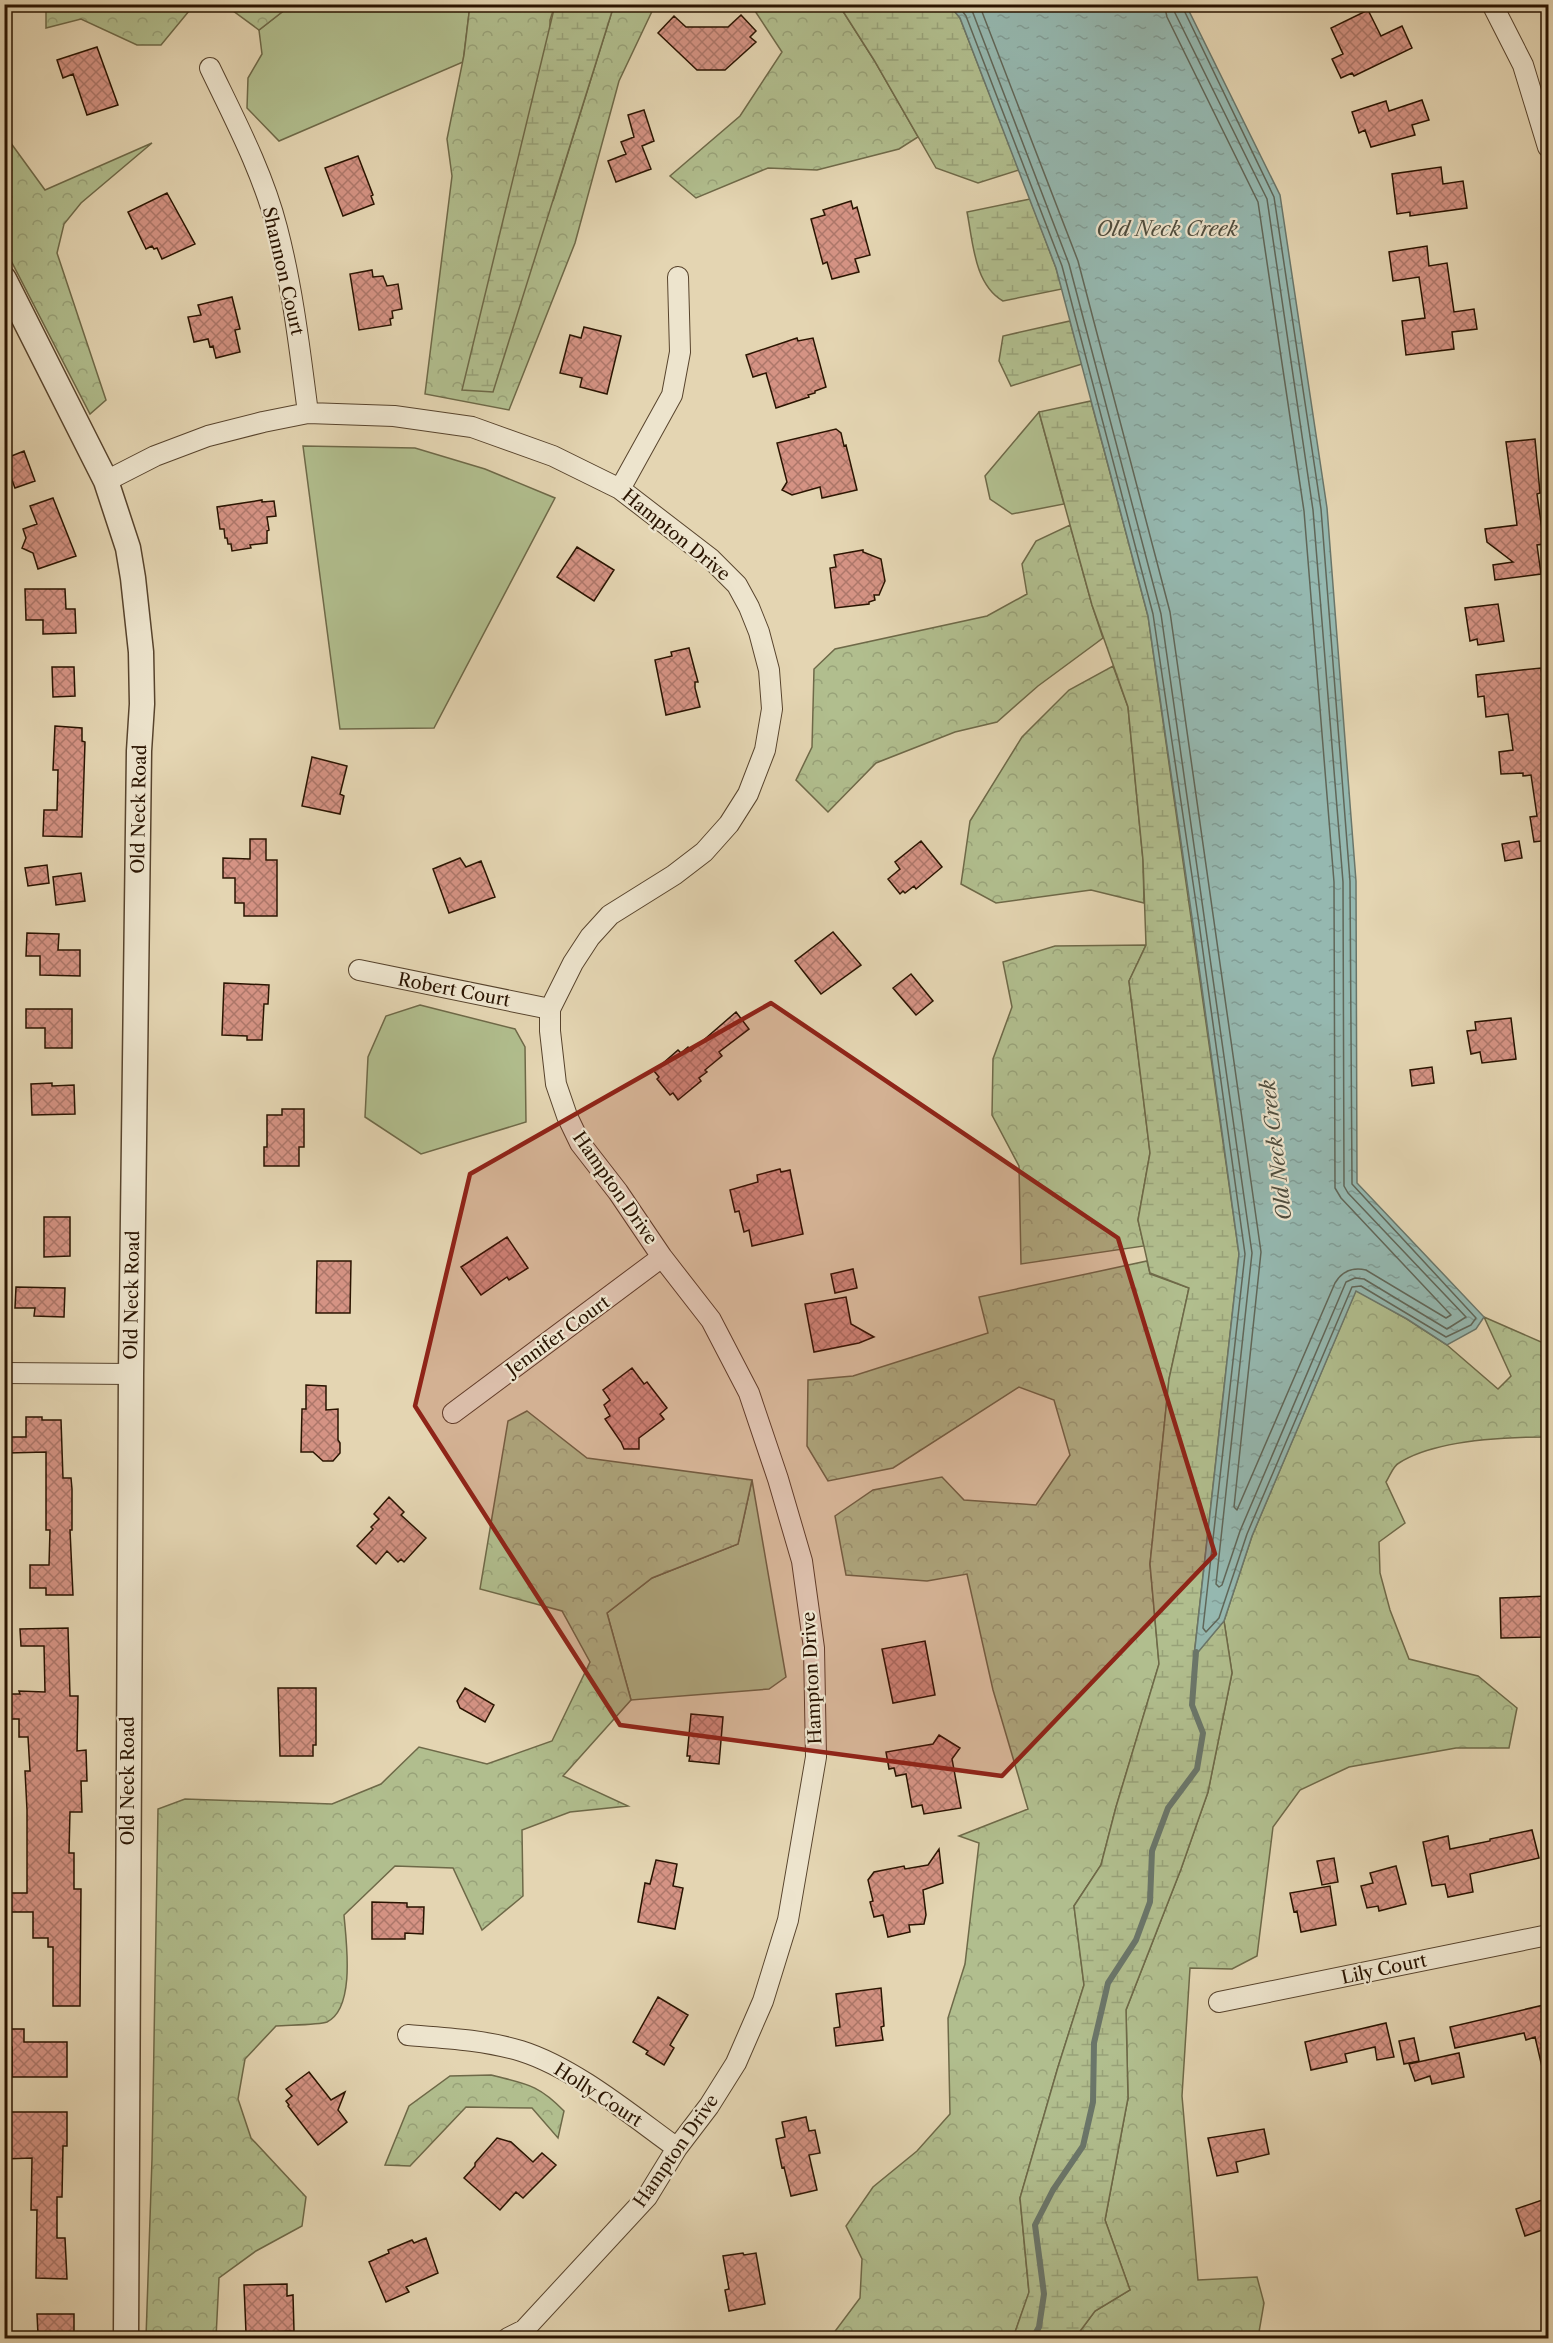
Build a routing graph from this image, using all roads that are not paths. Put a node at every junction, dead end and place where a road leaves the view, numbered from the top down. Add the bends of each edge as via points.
1 (1492, 4) edge
2 (210, 68) dead end
3 (1548, 147) edge
4 (678, 277) dead end
5 (4, 279) edge
6 (308, 414) junction
7 (106, 481) junction
8 (620, 489) junction
9 (359, 970) dead end
10 (550, 1009) junction
11 (663, 1257) junction
12 (4, 1373) edge
13 (131, 1374) junction
14 (453, 1413) dead end
15 (1548, 1935) edge
16 (1219, 2002) dead end
17 (408, 2035) dead end
18 (677, 2148) junction
19 (521, 2336) edge
20 (126, 2338) edge

1 - 3 street via 1523,65
2 - 6 street, Shannon Court via 247,143 277,227
4 - 8 street via 680,352 672,395
5 - 7 street, Old Neck Road
6 - 7 street, Hampton Drive via 207,436
6 - 8 street, Hampton Drive via 394,416 472,427 553,456
7 - 13 street, Old Neck Road via 128,548 141,652
8 - 10 street, Hampton Drive via 711,559 737,585 759,632 769,670 772,709 765,750 748,794 729,825 704,852 674,875 610,915 584,946
9 - 10 street, Robert Court
10 - 11 street, Hampton Drive via 556,1084 567,1116 580,1143
11 - 14 street, Jennifer Court
11 - 18 street, Hampton Drive via 711,1320 744,1382 778,1479 802,1561 814,1648 816,1757 788,1920 763,2001 736,2062
12 - 13 street
13 - 20 street, Old Neck Road
15 - 16 street, Lily Court
17 - 18 street, Holly Court via 468,2040 522,2052 567,2071
18 - 19 street, Hampton Drive via 647,2197

